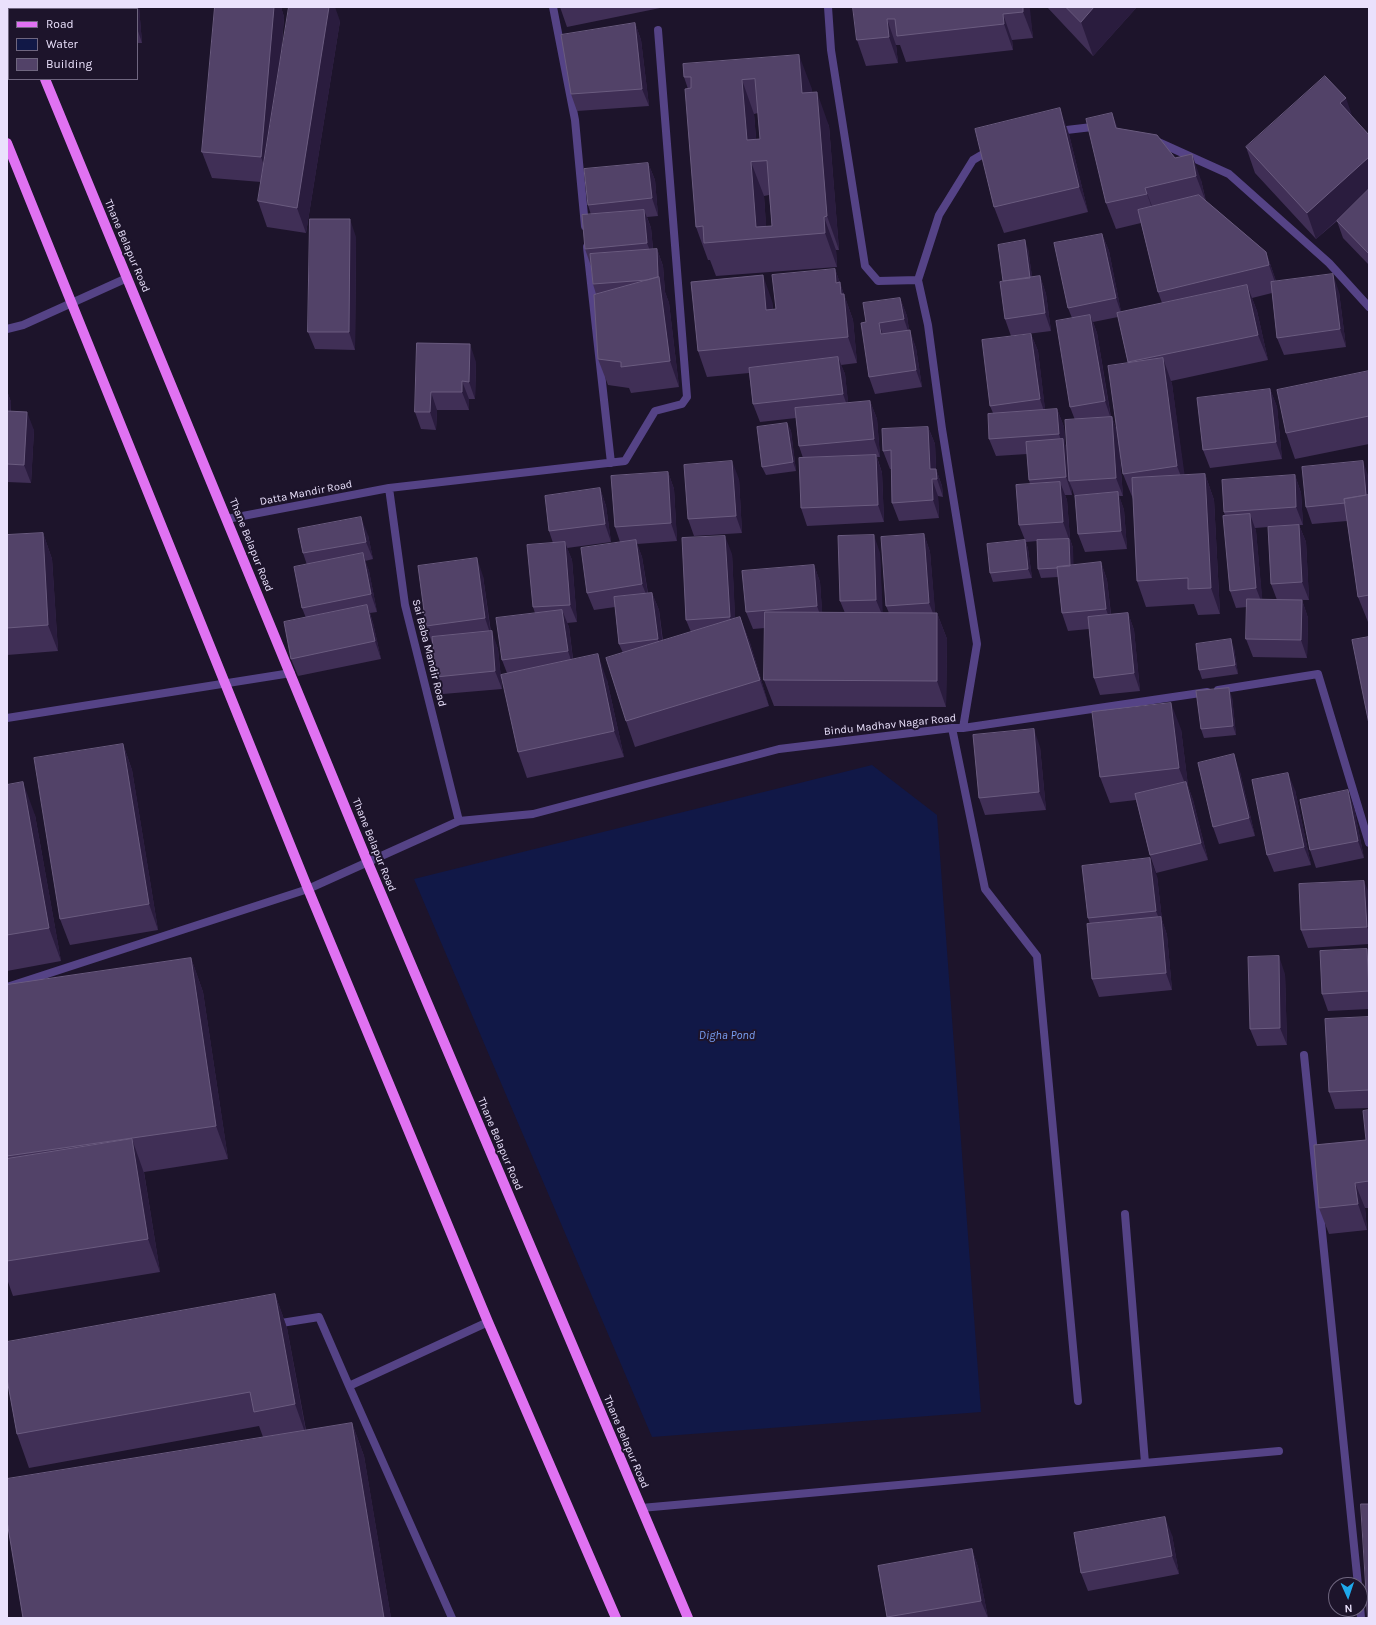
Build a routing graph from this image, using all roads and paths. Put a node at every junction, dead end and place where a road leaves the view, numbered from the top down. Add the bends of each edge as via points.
1 (553, 7) edge
2 (828, 7) edge
3 (658, 30) dead end
4 (45, 80) edge
5 (1108, 130) edge
6 (1046, 133) edge
7 (1146, 137) edge
8 (7, 143) edge
9 (997, 147) edge
10 (127, 278) junction
11 (918, 280) junction
12 (72, 304) junction
13 (1369, 307) edge
14 (7, 329) edge
15 (611, 463) junction
16 (388, 488) junction
17 (227, 519) junction
18 (291, 673) junction
19 (226, 683) junction
20 (7, 718) edge
21 (952, 728) junction
22 (963, 728) junction
23 (459, 821) junction
24 (1369, 843) edge
25 (368, 863) junction
26 (308, 889) junction
27 (7, 987) edge
28 (1304, 1055) dead end
29 (1125, 1214) dead end
30 (488, 1322) junction
31 (264, 1326) edge
32 (349, 1386) junction
33 (1078, 1401) dead end
34 (1279, 1451) dead end
35 (1145, 1463) junction
36 (641, 1508) junction
37 (1357, 1577) edge
38 (452, 1618) edge
39 (616, 1618) edge
40 (688, 1618) edge

1 - 15 street via 575,120
2 - 11 street via 831,50 865,266 878,281
3 - 15 street, Datta Mandir Road via 687,397 682,404 655,411 625,461
4 - 10 main road, Thane Belapur Road
5 - 6 street via 1092,127
7 - 13 street via 1229,174 1328,263
8 - 12 main road
9 - 11 street via 973,160 939,215
10 - 12 street
10 - 17 main road, Thane Belapur Road
11 - 22 street via 928,325 977,644
12 - 14 street via 23,325
12 - 19 main road
15 - 16 street, Datta Mandir Road
16 - 17 street, Datta Mandir Road
16 - 23 street, Sai Baba Mandir Road via 405,605
17 - 18 main road, Thane Belapur Road
18 - 19 street
18 - 25 main road, Thane Belapur Road
19 - 20 street
19 - 26 main road
21 - 22 street, Bindu Madhav Nagar Road
21 - 23 street, Bindu Madhav Nagar Road via 779,749 533,814
21 - 33 street via 985,889 1037,956
22 - 24 street, Bindu Madhav Nagar Road via 1318,674
23 - 25 street, Bindu Madhav Nagar Road
25 - 26 street, Bindu Madhav Nagar Road
25 - 36 main road, Thane Belapur Road
26 - 27 street, Bindu Madhav Nagar Road
26 - 30 main road
28 - 37 street
29 - 35 street
30 - 32 street
30 - 39 main road
31 - 32 street via 319,1316
32 - 38 street
34 - 35 street
35 - 36 street
36 - 40 main road, Thane Belapur Road

